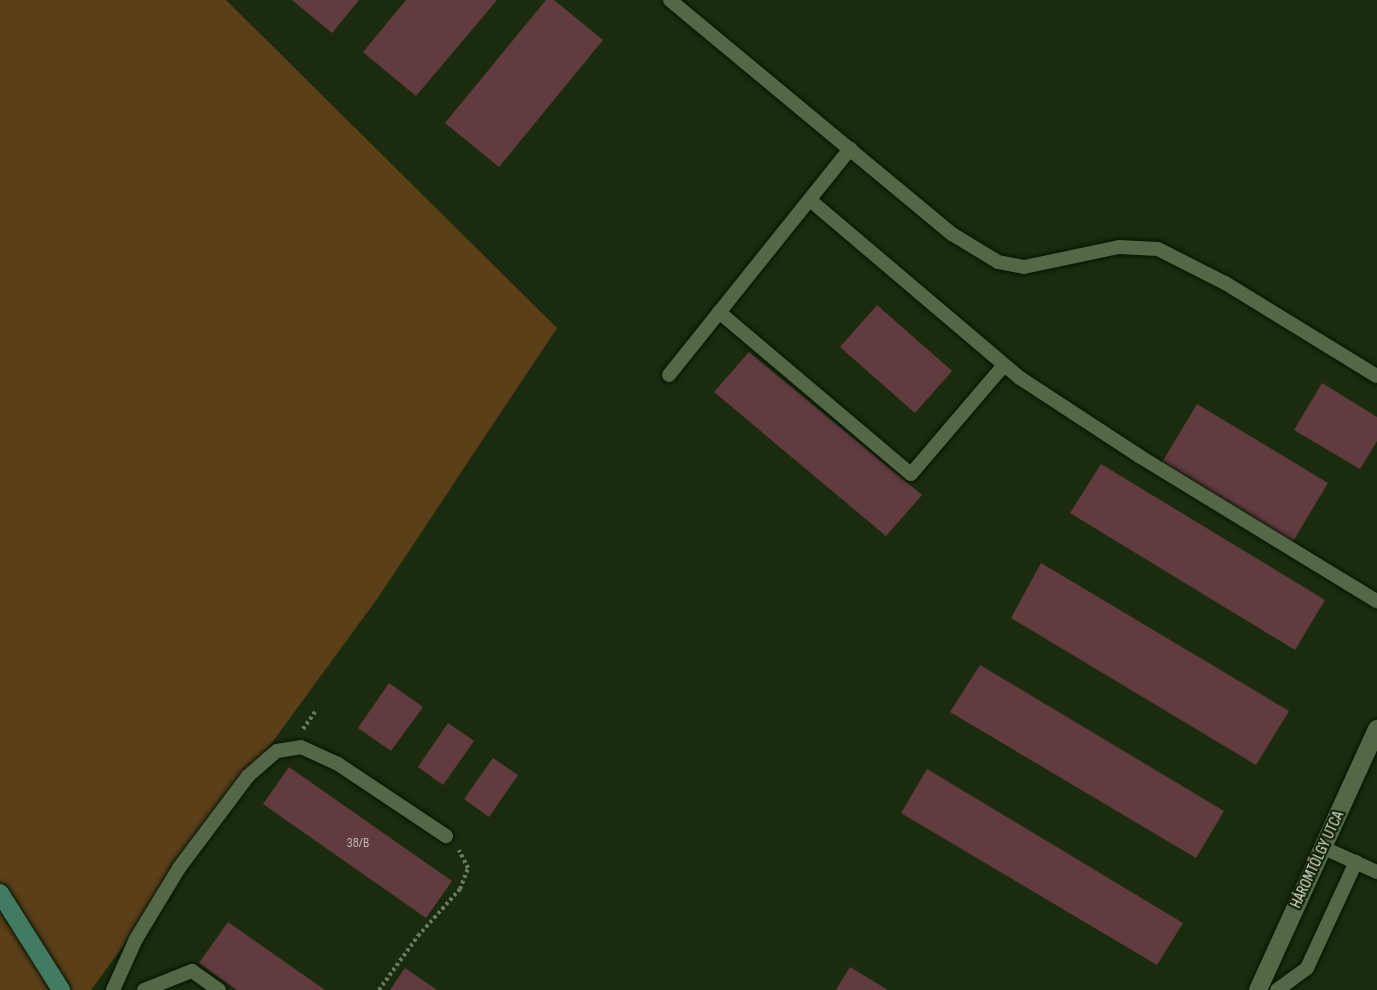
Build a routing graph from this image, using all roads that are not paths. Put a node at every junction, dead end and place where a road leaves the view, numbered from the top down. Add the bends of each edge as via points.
1 (670, 0) edge
2 (850, 149) junction
3 (810, 200) junction
4 (719, 312) junction
5 (1004, 365) junction
6 (669, 375) dead end
7 (1377, 376) edge
8 (1377, 601) edge
9 (1376, 733) edge
10 (446, 836) road end
11 (1324, 848) junction
12 (1356, 862) junction
13 (1377, 872) edge
14 (0, 893) edge
15 (61, 990) edge
16 (113, 990) edge
17 (144, 990) edge
18 (219, 990) edge
19 (1258, 990) edge
20 (1277, 990) edge

1 - 2 lane
2 - 3 lane
2 - 7 lane via 952,234 998,262 1024,267 1119,246 1158,249 1225,283
3 - 4 lane
3 - 5 lane
4 - 5 lane via 911,474
4 - 6 lane
5 - 8 lane via 1139,456
9 - 11 street, HÁROMTÖLGY UTCA
10 - 16 lane via 311,750 290,747 277,751 248,776 179,868 136,939
11 - 12 lane
11 - 19 street, HÁROMTÖLGY UTCA
12 - 13 lane
12 - 20 lane via 1307,968
14 - 15 main road
17 - 18 lane via 192,972

